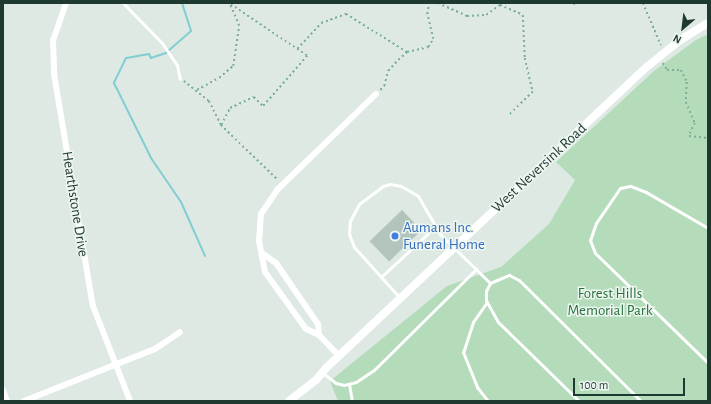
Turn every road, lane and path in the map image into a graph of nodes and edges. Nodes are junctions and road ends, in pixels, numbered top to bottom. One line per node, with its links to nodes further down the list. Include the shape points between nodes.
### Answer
1 (66, 3): 34 (street, Hearthstone Drive, via 53,40 54,74 93,306)
2 (123, 3): 15 (lane, via 162,42 177,65)
3 (229, 3): 9 (path)
4 (429, 3): 13 (path, via 427,14 433,39 428,47)
5 (438, 3): 8 (path, via 467,16 486,15)
6 (574, 3): 10 (path)
7 (643, 3): 14 (path)
8 (500, 4): 18 (path, via 523,15 525,58 533,92)
9 (231, 5): 12 (path); 16 (path, via 239,26 233,66 219,78)
10 (576, 6)
11 (708, 23): 14 (street, West Neversink Road)
12 (297, 50): 13 (path, via 321,23 346,14); 19 (path, via 307,56 263,106 254,97 230,108)
13 (407, 52): 17 (path, via 388,71 384,86)
14 (661, 55): 20 (path, via 667,70 682,70 687,82 686,102 695,123 689,136); 24 (street, West Neversink Road)
15 (180, 79): 16 (path)
16 (197, 90): 19 (path, via 209,100)
17 (376, 94): 25 (street, via 269,200 259,226)
18 (509, 115)
19 (221, 125): 21 (path)
20 (708, 138)
21 (282, 184)
22 (435, 227): 24 (lane); 27 (lane); 27 (lane, via 418,196 401,186 383,186 359,204 350,221 349,234 354,247)
23 (708, 228): 35 (lane, via 646,192 630,186 620,188 596,223 590,240 595,253)
24 (454, 248): 26 (lane); 29 (street, West Neversink Road)
25 (262, 253): 32 (street, via 276,263 318,324); 32 (street, via 265,272 306,329)
26 (476, 269): 28 (lane); 37 (lane, via 374,370)
27 (381, 277): 29 (lane)
28 (490, 283): 30 (lane, via 486,291); 46 (lane, via 509,275 519,280)
29 (400, 298): 33 (street, West Neversink Road)
30 (487, 302): 44 (lane, via 473,322 463,352 477,387); 45 (lane, via 498,322)
31 (180, 332): 34 (street, via 155,349)
32 (319, 335): 33 (street)
33 (339, 356): 36 (street, West Neversink Road)
34 (115, 364): 40 (street); 41 (street, Hearthstone Drive)
35 (708, 364)
36 (322, 372): 37 (lane, via 336,384); 42 (street, West Neversink Road, via 316,380)
37 (349, 384): 43 (lane)
38 (3, 390): 39 (street)
39 (7, 401)
40 (24, 401)
41 (130, 401)
42 (288, 401)
43 (352, 401)
44 (488, 401)
45 (578, 401)
46 (641, 401)

